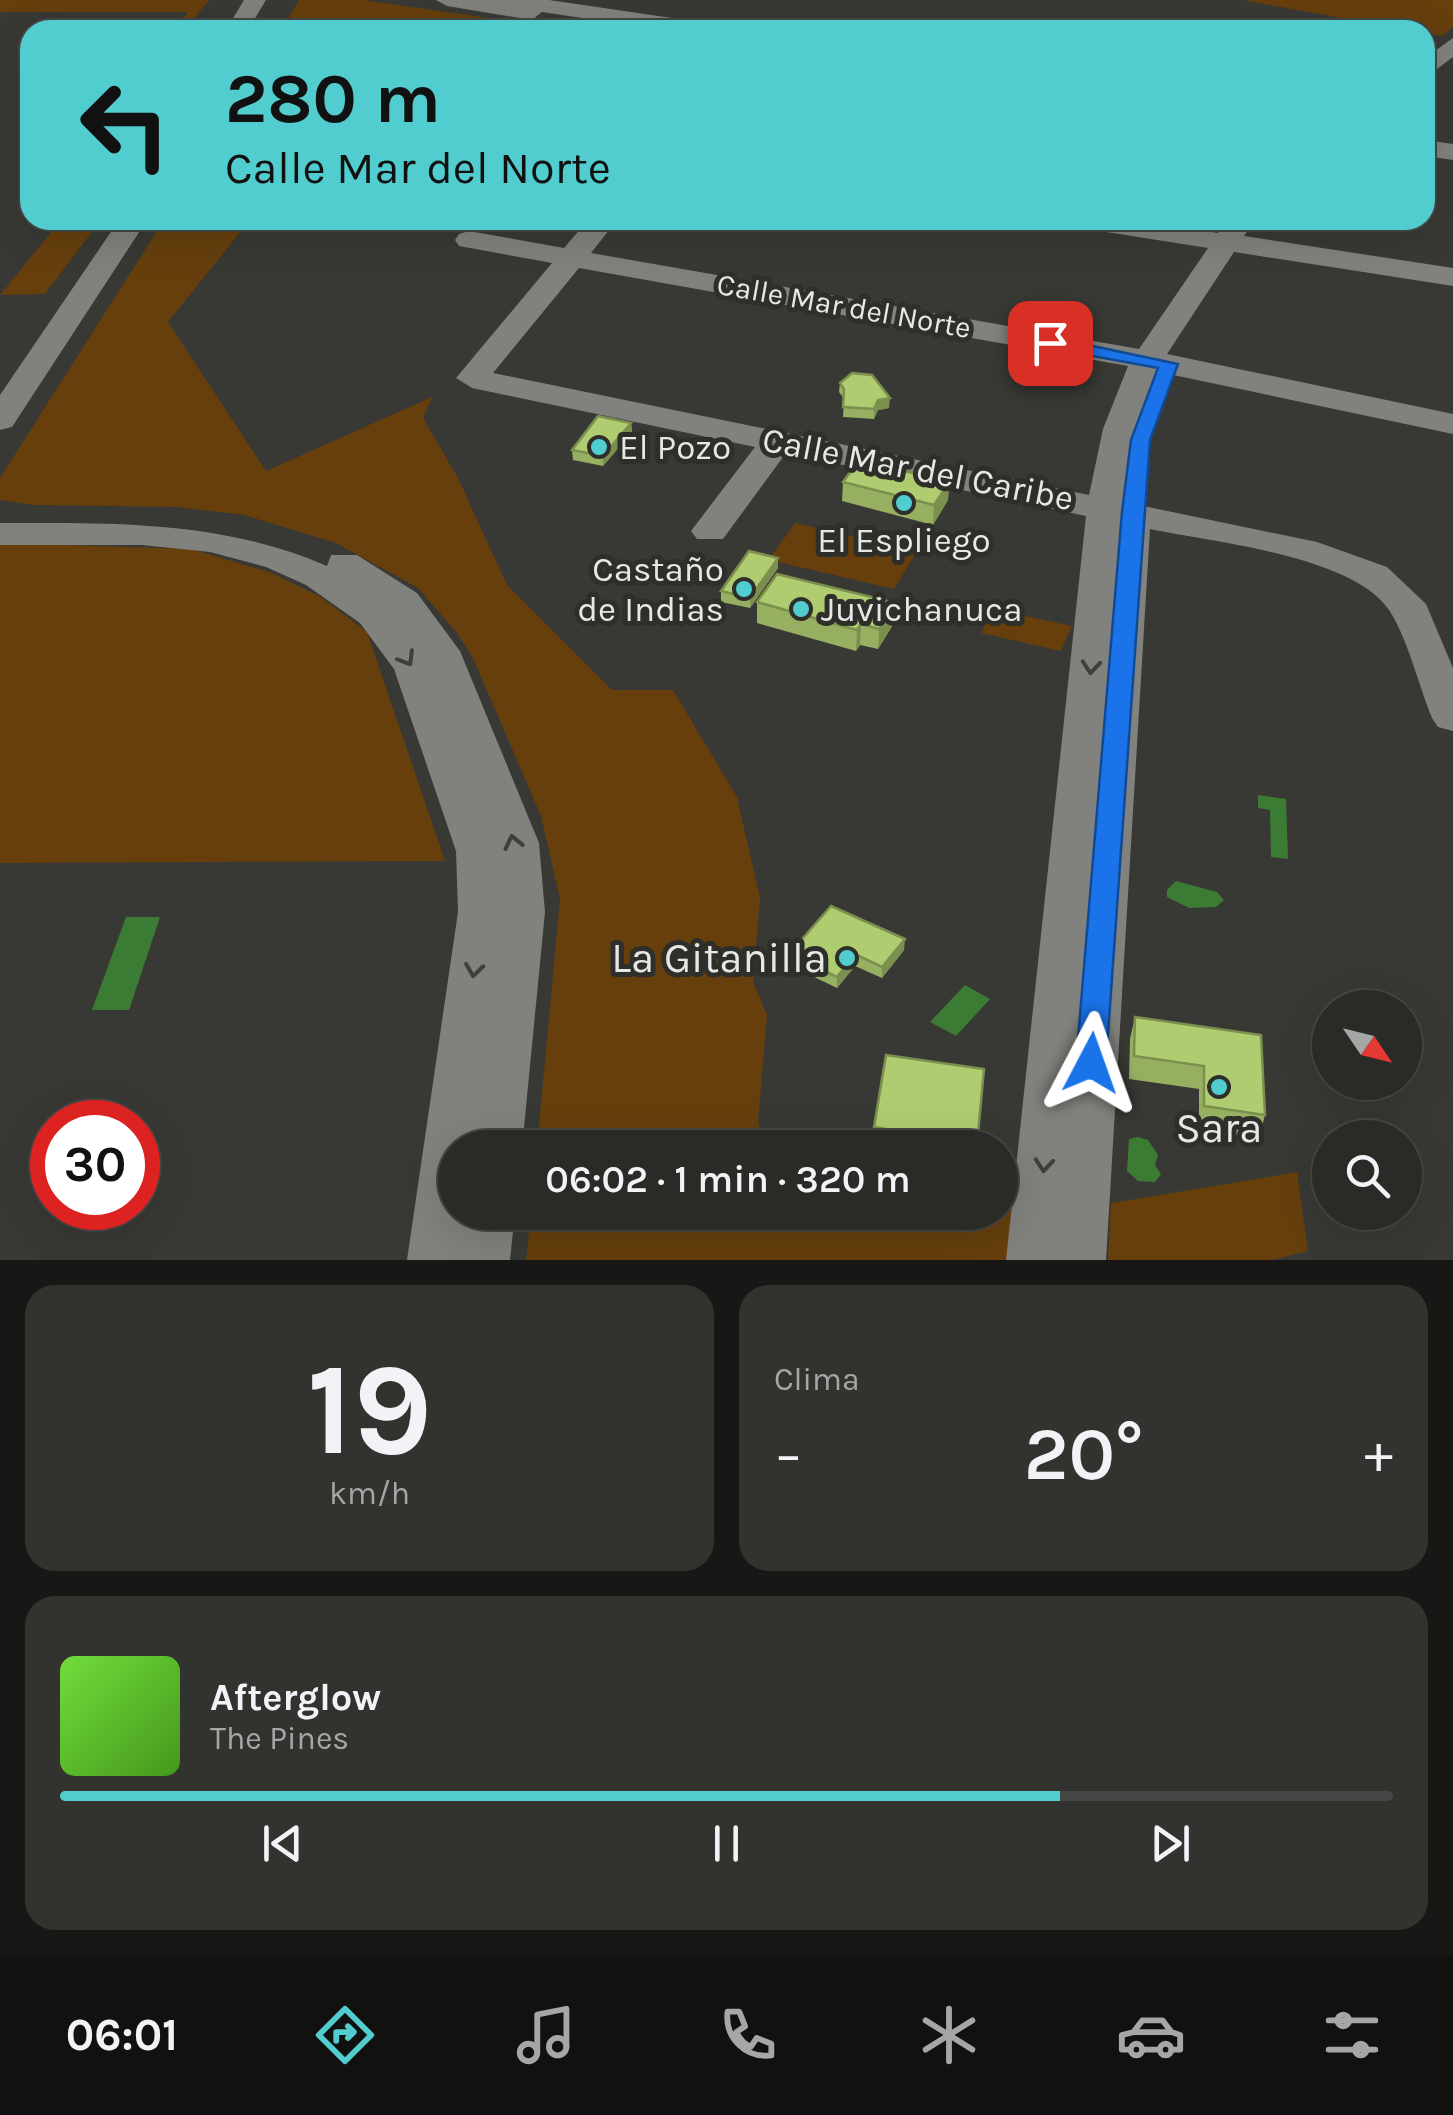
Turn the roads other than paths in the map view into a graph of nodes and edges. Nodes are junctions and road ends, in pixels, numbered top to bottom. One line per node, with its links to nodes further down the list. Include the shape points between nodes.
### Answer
1 (447, 0): 3 (street)
2 (506, 0): 4 (street)
3 (578, 20)
4 (639, 20)
5 (103, 230): 14 (street)
6 (126, 230): 15 (street)
7 (594, 230): 11 (street)
8 (1216, 230): 9 (street)
9 (1243, 232): 12 (street); 13 (street)
10 (469, 240): 11 (street, Calle Mar del Norte)
11 (572, 257): 13 (street, Calle Mar del Norte); 17 (street, Calle Mar del Caribe, via 472,378)
12 (1453, 277)
13 (1158, 362): 16 (street, Calle Mar del Norte); 18 (street, via 1120,429)
14 (0, 376)
15 (0, 420)
16 (1453, 424)
17 (777, 441): 18 (street, Calle Mar del Caribe); 20 (street)
18 (1119, 510): 22 (street, Calle Mar del Caribe, via 1317,553 1373,575 1406,604); 27 (street, one-way to 27); 28 (street)
19 (0, 516): 23 (street, one-way to 19, via 521,912 516,843 446,660 427,630 371,578 261,534 156,518)
20 (710, 531)
21 (0, 534): 25 (street, one-way to 25, via 142,534 212,541 280,559 374,614 414,668 478,851 482,912)
22 (1453, 718)
23 (496, 1130)
24 (484, 1230): 26 (street)
25 (436, 1260)
26 (480, 1260)
27 (1035, 1260)
28 (1077, 1260)

